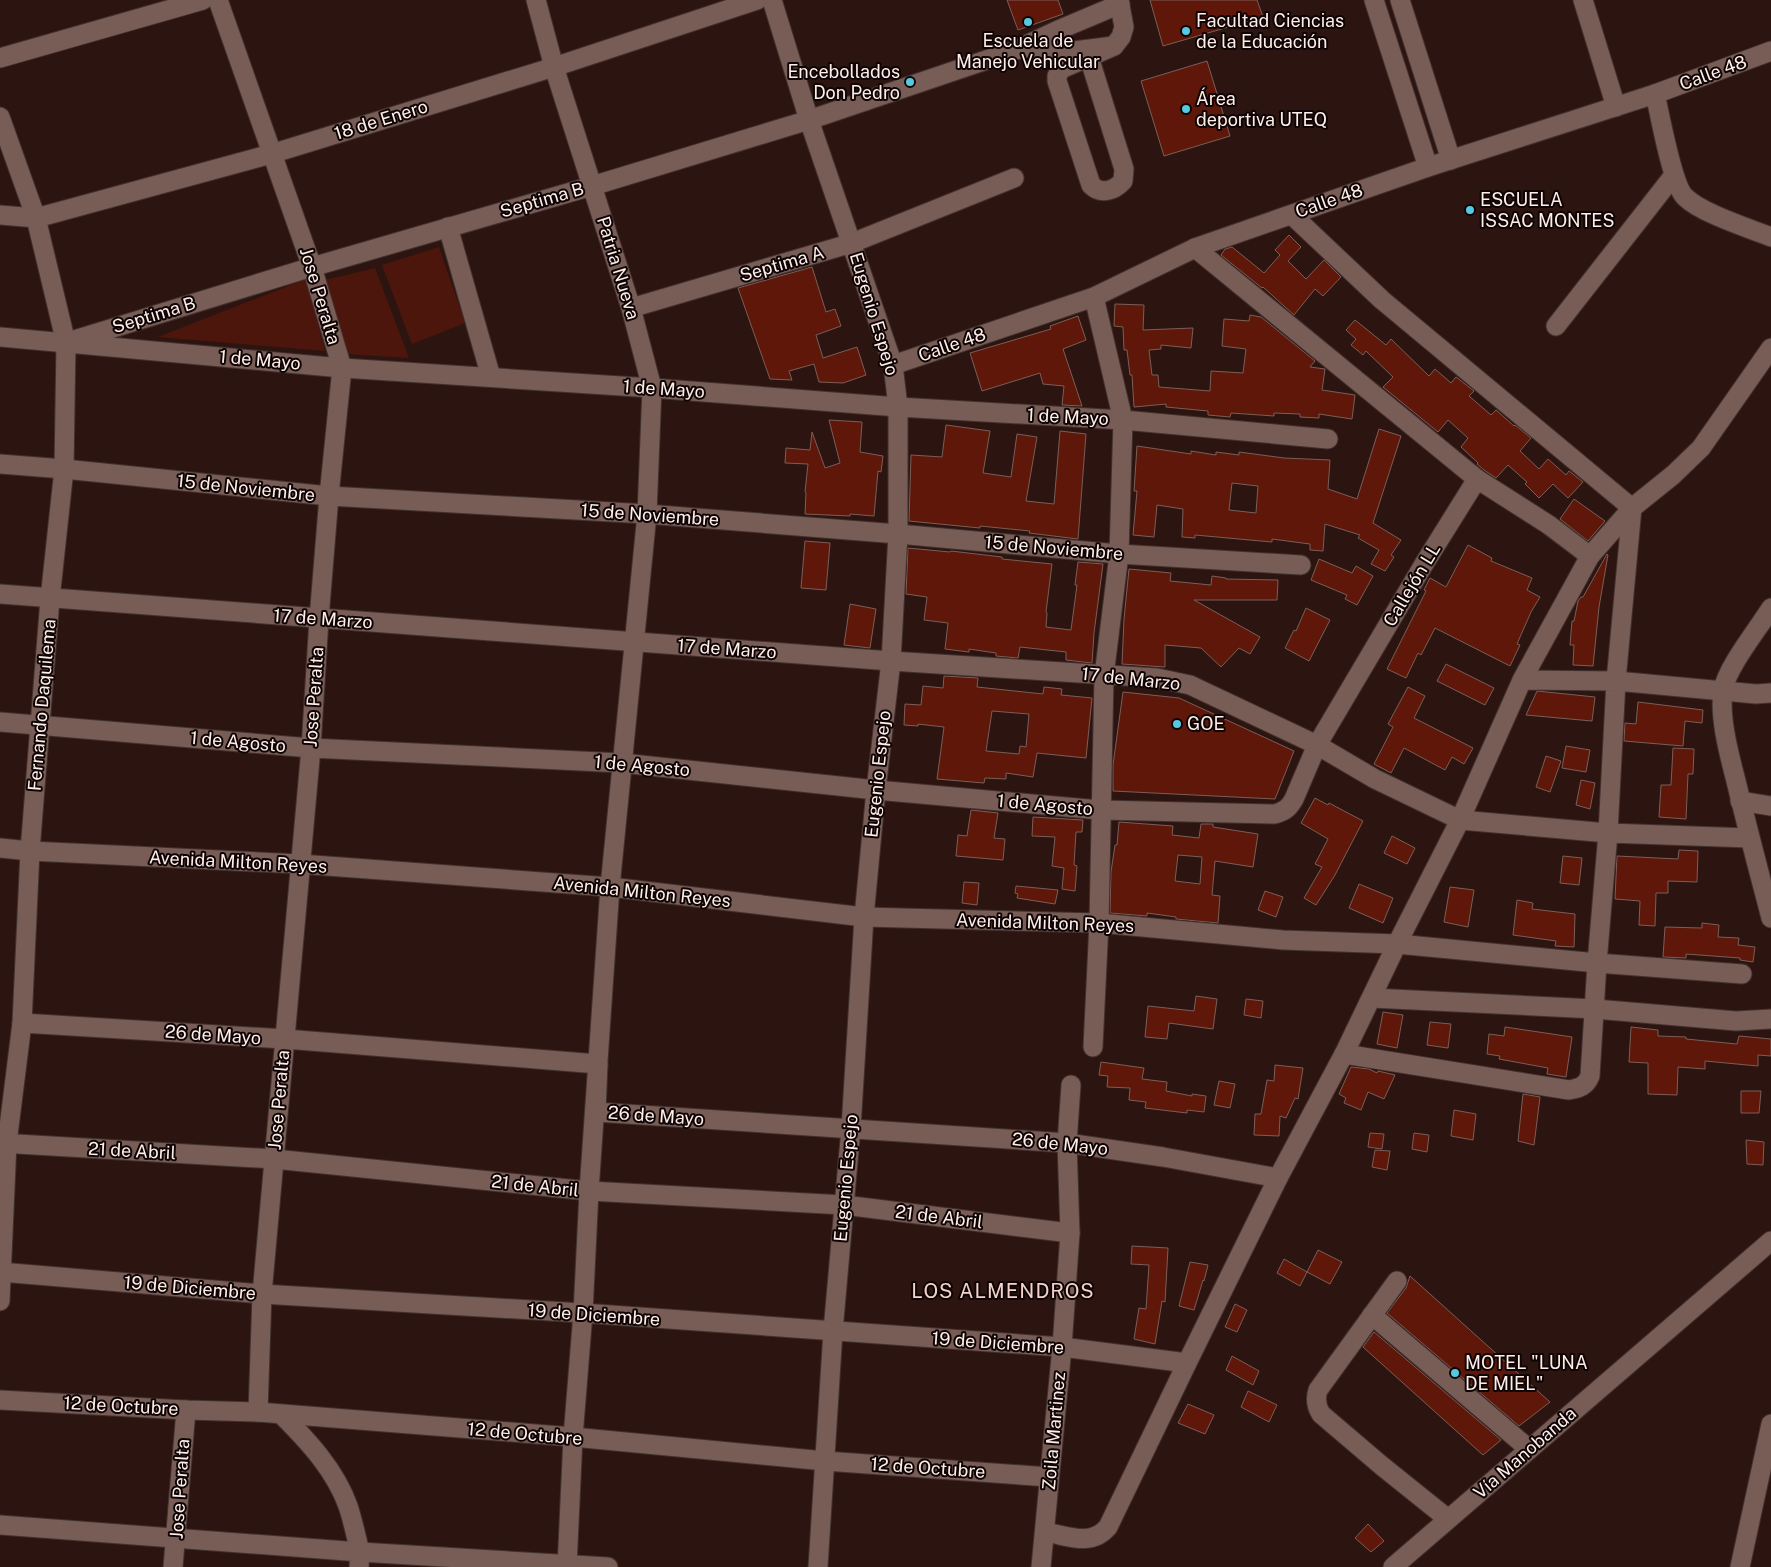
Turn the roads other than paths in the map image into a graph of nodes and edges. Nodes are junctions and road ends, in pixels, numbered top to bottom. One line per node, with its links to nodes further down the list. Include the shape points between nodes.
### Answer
1 (204, 0): 14 (street)
2 (218, 0): 20 (street, Jose Peralta)
3 (536, 0): 15 (street, Patria Nueva)
4 (756, 0): 15 (street, 18 de Enero)
5 (772, 0): 19 (street, Eugenio Espejo)
6 (1374, 0): 22 (street)
7 (1400, 0): 21 (street)
8 (1583, 0): 17 (street)
9 (1119, 2): 10 (street, via 1124,27); 11 (street)
10 (1114, 46): 11 (street, via 1066,52 1030,47); 13 (street)
11 (1016, 50): 19 (street, Septima B)
12 (1771, 51): 16 (street, Calle 48)
13 (1089, 56): 13 (street, via 1061,69 1057,81 1091,185 1099,191 1113,190 1123,181 1124,169)
14 (0, 58)
15 (554, 67): 20 (street, 18 de Enero); 25 (street, Patria Nueva)
16 (1655, 94): 17 (street, Calle 48); 23 (street)
17 (1616, 107): 21 (street, Calle 48)
18 (0, 118): 28 (street, Fernando Daquilema)
19 (809, 120): 25 (street, Septima B); 31 (street, Eugenio Espejo)
20 (271, 154): 28 (street, 18 de Enero); 33 (street, Jose Peralta)
21 (1452, 160): 22 (street, Calle 48)
22 (1428, 167): 26 (street, Calle 48)
23 (1674, 175): 30 (street, via 1684,196 1702,209); 36 (street)
24 (1014, 178): 31 (street, Septima A)
25 (592, 186): 29 (street, Septima B); 35 (street, Patria Nueva)
26 (1292, 214): 32 (street, Calle 48); 51 (street, via 1382,300)
27 (0, 215): 28 (street, 18 de Enero)
28 (36, 218): 38 (street, Fernando Daquilema)
29 (448, 227): 33 (street, Septima B); 42 (street)
30 (1771, 237)
31 (852, 243): 35 (street, Septima A); 40 (street, Eugenio Espejo)
32 (1195, 248): 34 (street, Calle 48); 49 (street)
33 (312, 267): 38 (street, Septima B); 41 (street, Jose Peralta)
34 (1094, 297): 40 (street, Calle 48); 45 (street)
35 (631, 308): 43 (street, Patria Nueva)
36 (1556, 326)
37 (0, 337): 38 (street, 1 de Mayo)
38 (66, 343): 41 (street, 1 de Mayo); 48 (street, Fernando Daquilema)
39 (1771, 348): 51 (street, via 1701,448)
40 (893, 365): 44 (street, Eugenio Espejo)
41 (342, 368): 42 (street, 1 de Mayo); 50 (street, Jose Peralta)
42 (491, 377): 43 (street, 1 de Mayo)
43 (652, 388): 44 (street, 1 de Mayo); 52 (street, Patria Nueva)
44 (898, 407): 45 (street, 1 de Mayo); 53 (street, Eugenio Espejo)
45 (1123, 420): 46 (street, 1 de Mayo); 54 (street)
46 (1328, 439)
47 (0, 464): 48 (street, 15 de Noviembre)
48 (64, 469): 50 (street, 15 de Noviembre); 58 (street, Fernando Daquilema)
49 (1477, 479): 55 (street, via 1549,525); 70 (street, Callejón LL)
50 (329, 496): 52 (street, 15 de Noviembre); 60 (street, Jose Peralta)
51 (1632, 508): 55 (street); 65 (street)
52 (647, 514): 53 (street, 15 de Noviembre); 61 (street, Patria Nueva)
53 (898, 534): 54 (street, 15 de Noviembre); 62 (street, Eugenio Espejo)
54 (1119, 554): 56 (street, 15 de Noviembre); 63 (street)
55 (1590, 556): 64 (street)
56 (1301, 565)
57 (0, 594): 58 (street, 17 de Marzo)
58 (50, 599): 60 (street, 17 de Marzo); 69 (street, Fernando Daquilema)
59 (1771, 608): 66 (street, via 1729,674)
60 (318, 619): 61 (street, 17 de Marzo); 71 (street, Jose Peralta)
61 (634, 641): 62 (street, 17 de Marzo); 72 (street, Patria Nueva)
62 (891, 662): 63 (street, 17 de Marzo); 73 (street, Eugenio Espejo)
63 (1104, 676): 70 (street, 17 de Marzo, via 1157,678 1190,685); 76 (street)
64 (1522, 680): 65 (street); 78 (street)
65 (1616, 681): 66 (street); 79 (street)
66 (1723, 690): 67 (street); 74 (street, via 1728,751)
67 (1771, 694)
68 (0, 722): 69 (street, 1 de Agosto)
69 (40, 725): 71 (street, 1 de Agosto); 82 (street, Fernando Daquilema)
70 (1317, 746): 77 (street, Callejón LL, via 1294,799); 78 (street, 17 de Marzo, via 1375,779)
71 (311, 748): 72 (street, 1 de Agosto); 83 (street, Jose Peralta)
72 (622, 763): 73 (street, 1 de Agosto); 84 (street, Patria Nueva)
73 (876, 790): 76 (street, 1 de Agosto); 85 (street, Eugenio Espejo)
74 (1740, 801): 75 (street); 80 (street)
75 (1771, 806)
76 (1100, 810): 77 (street, 1 de Agosto, via 1275,814); 87 (street)
77 (1284, 811)
78 (1460, 820): 79 (street); 88 (street)
79 (1608, 833): 80 (street); 89 (street)
80 (1749, 838): 86 (street)
81 (0, 848): 82 (street, Avenida Milton Reyes)
82 (30, 851): 83 (street, Avenida Milton Reyes); 94 (street, Fernando Daquilema)
83 (300, 864): 84 (street, Avenida Milton Reyes); 95 (street, Jose Peralta)
84 (610, 887): 85 (street, Avenida Milton Reyes); 98 (street, Patria Nueva)
85 (864, 917): 87 (street, Avenida Milton Reyes); 100 (street, Eugenio Espejo)
86 (1771, 918)
87 (1099, 923): 88 (street, Avenida Milton Reyes, via 1283,940); 96 (street)
88 (1397, 944): 89 (street, Avenida Milton Reyes); 91 (street)
89 (1597, 963): 90 (street, Avenida Milton Reyes); 92 (street)
90 (1742, 974)
91 (1372, 998): 92 (street); 97 (street)
92 (1595, 1009): 93 (street, via 1736,1021); 97 (street, via 1590,1076 1587,1083 1570,1090)
93 (1771, 1019)
94 (22, 1023): 95 (street, 26 de Mayo); 101 (street, Fernando Daquilema)
95 (284, 1039): 98 (street, 26 de Mayo); 103 (street, Jose Peralta)
96 (1092, 1047)
97 (1344, 1054): 104 (street)
98 (598, 1064): 100 (street, 26 de Mayo, via 596,1112); 105 (street)
99 (1071, 1085): 102 (street, Zoila Martinez)
100 (851, 1128): 102 (street, 26 de Mayo); 106 (street, Eugenio Espejo)
101 (4, 1143): 103 (street, 21 de Abril); 109 (street, Fernando Daquilema)
102 (1067, 1143): 104 (street, 26 de Mayo); 107 (street, Zoila Martinez)
103 (274, 1160): 105 (street, 21 de Abril); 111 (street, Jose Peralta)
104 (1278, 1178): 117 (street)
105 (589, 1191): 106 (street, 21 de Abril); 113 (street)
106 (844, 1205): 107 (street, 21 de Abril); 115 (street, Eugenio Espejo)
107 (1070, 1232): 116 (street, Zoila Martinez)
108 (1771, 1240): 124 (street, Vía Manobanda)
109 (1, 1272): 111 (street, 19 de Diciembre); 112 (street, Fernando Daquilema)
110 (1397, 1281): 114 (street)
111 (262, 1294): 113 (street, 19 de Diciembre); 120 (street, Jose Peralta)
112 (0, 1301)
113 (583, 1313): 115 (street, 19 de Diciembre); 123 (street)
114 (1372, 1315): 124 (street); 127 (street, via 1318,1390 1318,1409)
115 (833, 1331): 116 (street, 19 de Diciembre); 125 (street, Eugenio Espejo)
116 (1062, 1347): 117 (street, 19 de Diciembre); 126 (street, Zoila Martinez)
117 (1187, 1363): 129 (street, via 1108,1527 1102,1534 1088,1539)
118 (0, 1400): 119 (street, 12 de Octubre)
119 (186, 1410): 120 (street, 12 de Octubre); 130 (street, Jose Peralta)
120 (258, 1412): 121 (street, 12 de Octubre)
121 (282, 1415): 123 (street, 12 de Octubre); 131 (street, via 328,1466 339,1484 348,1505)
122 (1771, 1424): 138 (street)
123 (573, 1437): 125 (street, 12 de Octubre); 132 (street)
124 (1530, 1449): 127 (street, Vía Manobanda)
125 (825, 1461): 126 (street, 12 de Octubre); 135 (street, Eugenio Espejo)
126 (1049, 1477): 129 (street, Zoila Martinez)
127 (1448, 1519): 137 (street, Vía Manobanda)
128 (0, 1525): 130 (street)
129 (1045, 1532): 136 (street, Zoila Martinez)
130 (177, 1538): 131 (street); 133 (street, Jose Peralta)
131 (359, 1559): 132 (street)
132 (567, 1565): 134 (street)
133 (173, 1567)
134 (608, 1567)
135 (818, 1567)
136 (1041, 1567)
137 (1393, 1567)
138 (1740, 1567)

